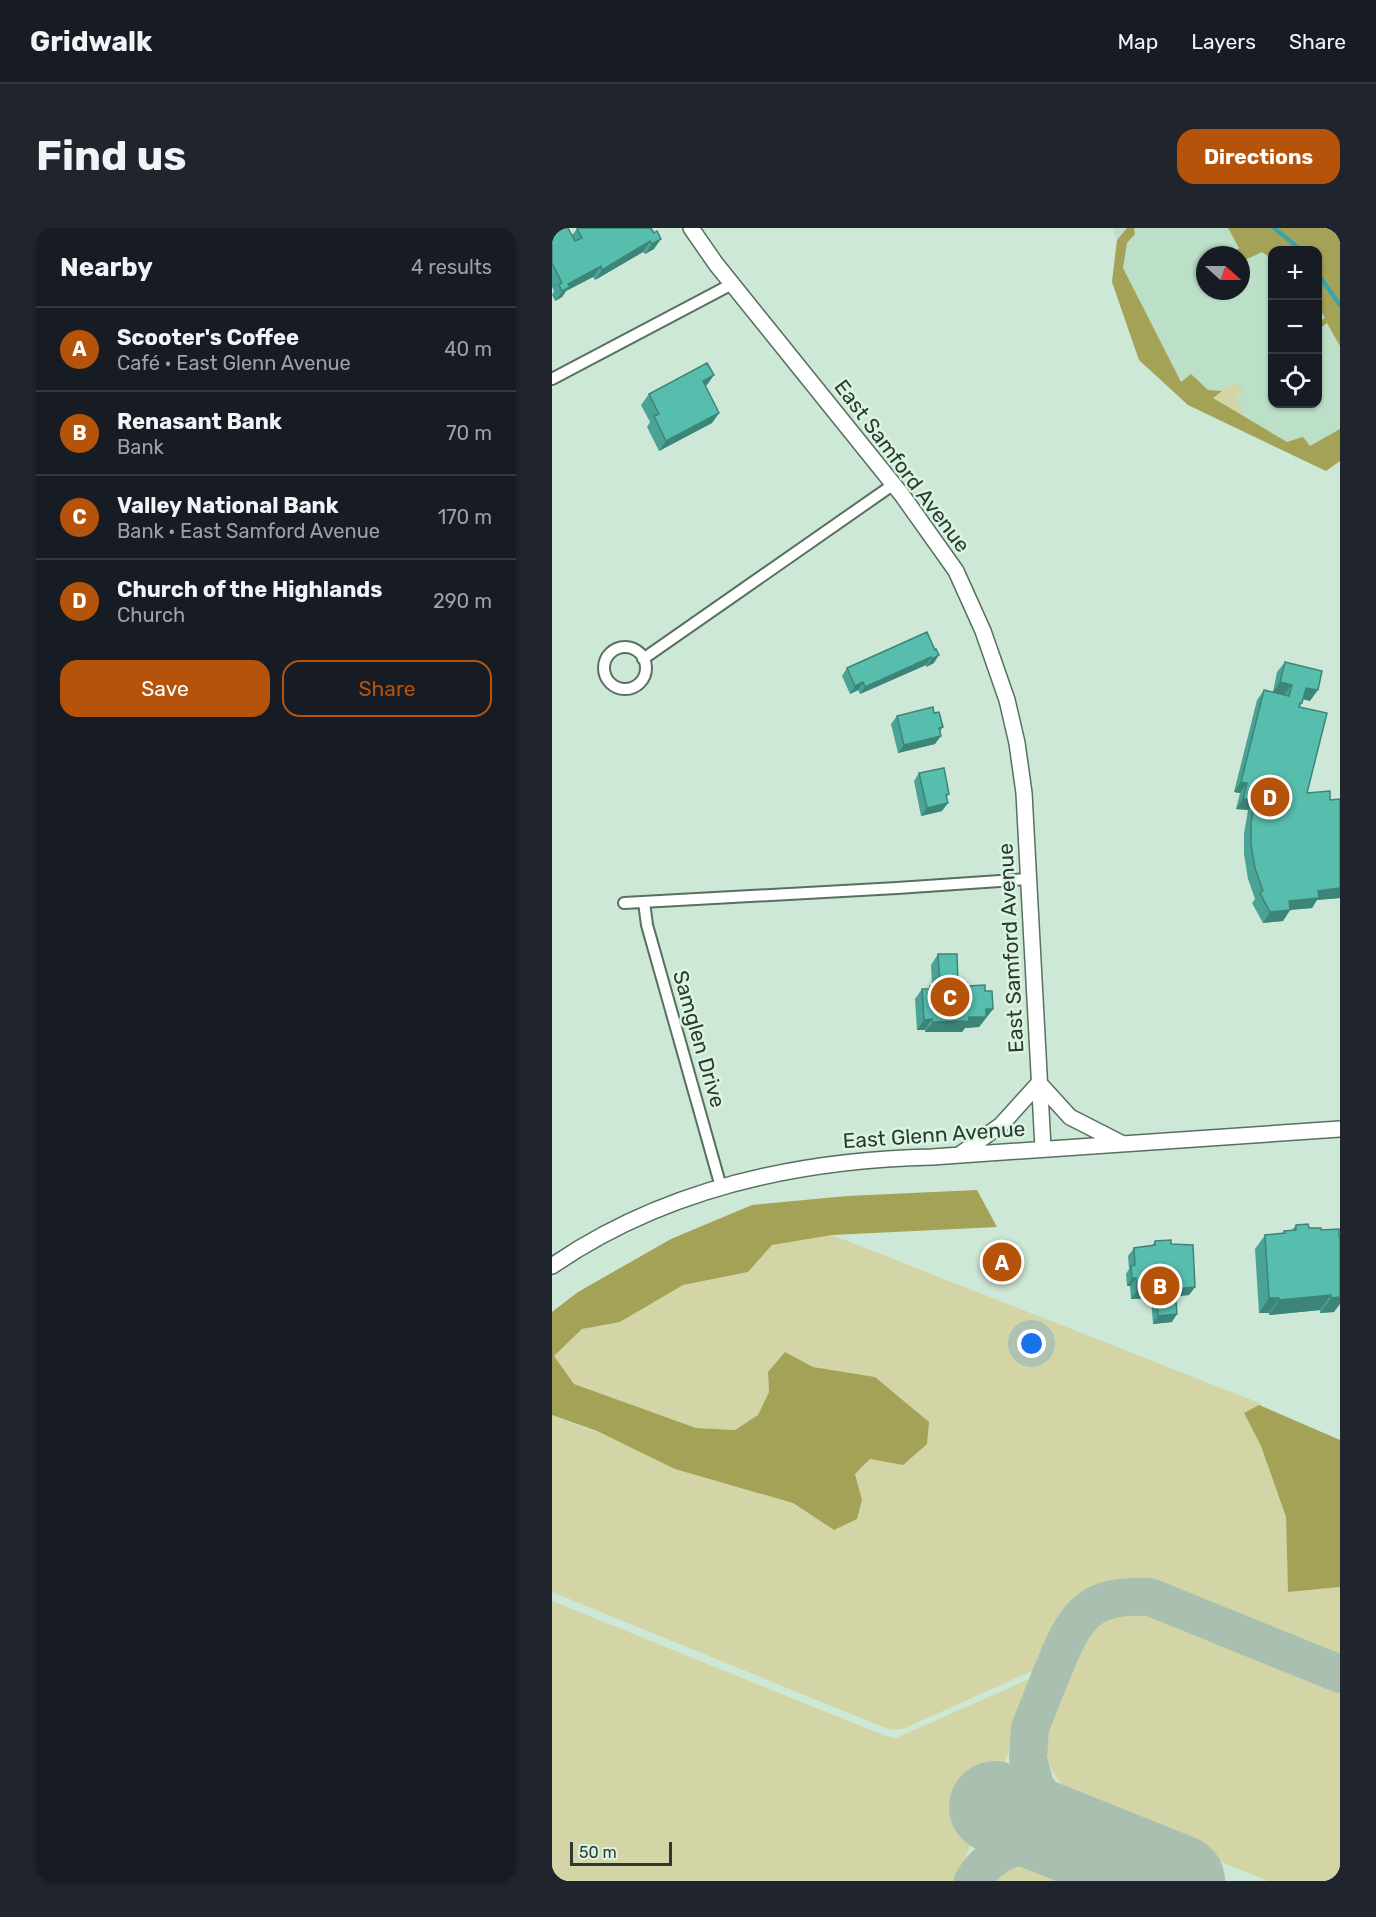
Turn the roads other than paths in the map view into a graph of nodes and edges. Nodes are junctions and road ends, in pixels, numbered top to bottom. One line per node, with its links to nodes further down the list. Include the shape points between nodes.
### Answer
1 (691, 228): 2 (street, East Samford Avenue)
2 (732, 284): 3 (street); 4 (street, East Samford Avenue)
3 (552, 379)
4 (894, 484): 5 (street); 6 (street, East Samford Avenue, via 956,571 1006,699 1017,743)
5 (643, 659)
6 (1028, 879): 7 (street); 9 (street, East Samford Avenue)
7 (644, 902): 8 (street); 14 (street, Samglen Drive, via 647,925)
8 (624, 903)
9 (1039, 1083): 11 (street, via 1070,1117); 12 (street, East Samford Avenue); 13 (street, via 1001,1125)
10 (1340, 1130): 11 (street, East Glenn Avenue)
11 (1124, 1144): 12 (street, East Glenn Avenue)
12 (1043, 1148): 13 (street, East Glenn Avenue)
13 (959, 1155): 14 (street, East Glenn Avenue, via 819,1165)
14 (721, 1187): 15 (street, East Glenn Avenue, via 651,1211 592,1240)
15 (552, 1266)

